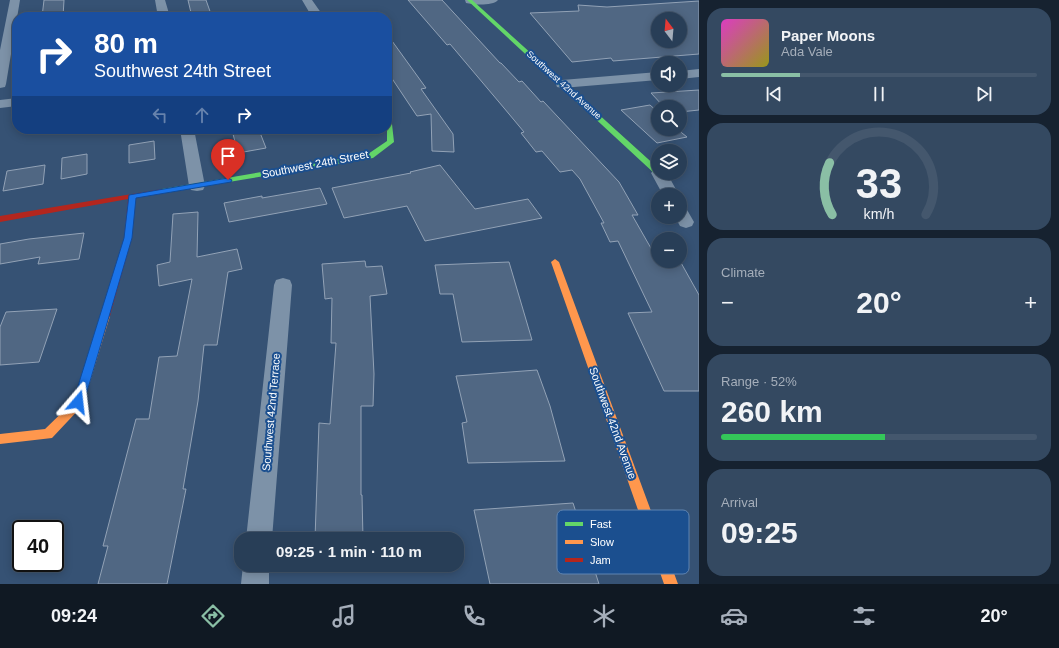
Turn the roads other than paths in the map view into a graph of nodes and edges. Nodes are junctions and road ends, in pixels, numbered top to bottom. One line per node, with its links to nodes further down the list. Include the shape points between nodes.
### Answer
1 (15, 0): 6 (street)
2 (160, 0): 7 (street)
3 (307, 0): 8 (street)
4 (492, 0): 5 (street)
5 (470, 1): 14 (street, Southwest 42nd Avenue)
6 (13, 12)
7 (163, 12)
8 (315, 12)
9 (12, 17): 13 (street)
10 (699, 73): 11 (street)
11 (687, 74)
12 (651, 77): 14 (street)
13 (0, 84)
14 (562, 84): 19 (street, Southwest 42nd Avenue)
15 (12, 103): 16 (street)
16 (0, 104)
17 (188, 134): 20 (street)
18 (391, 134): 20 (street, Southwest 24th Street, via 391,142 370,156)
19 (651, 166)
20 (197, 186): 21 (street, Southwest 24th Street)
21 (132, 197): 22 (street, Southwest 24th Street); 25 (street, via 128,238 78,402 48,434)
22 (0, 219)
23 (555, 262): 26 (street, Southwest 42nd Avenue)
24 (282, 285): 27 (street, Southwest 42nd Terrace)
25 (0, 439)
26 (644, 510)
27 (260, 532)
28 (256, 572): 30 (street)
29 (667, 574): 31 (street, Southwest 42nd Avenue)
30 (255, 584)
31 (671, 584)

